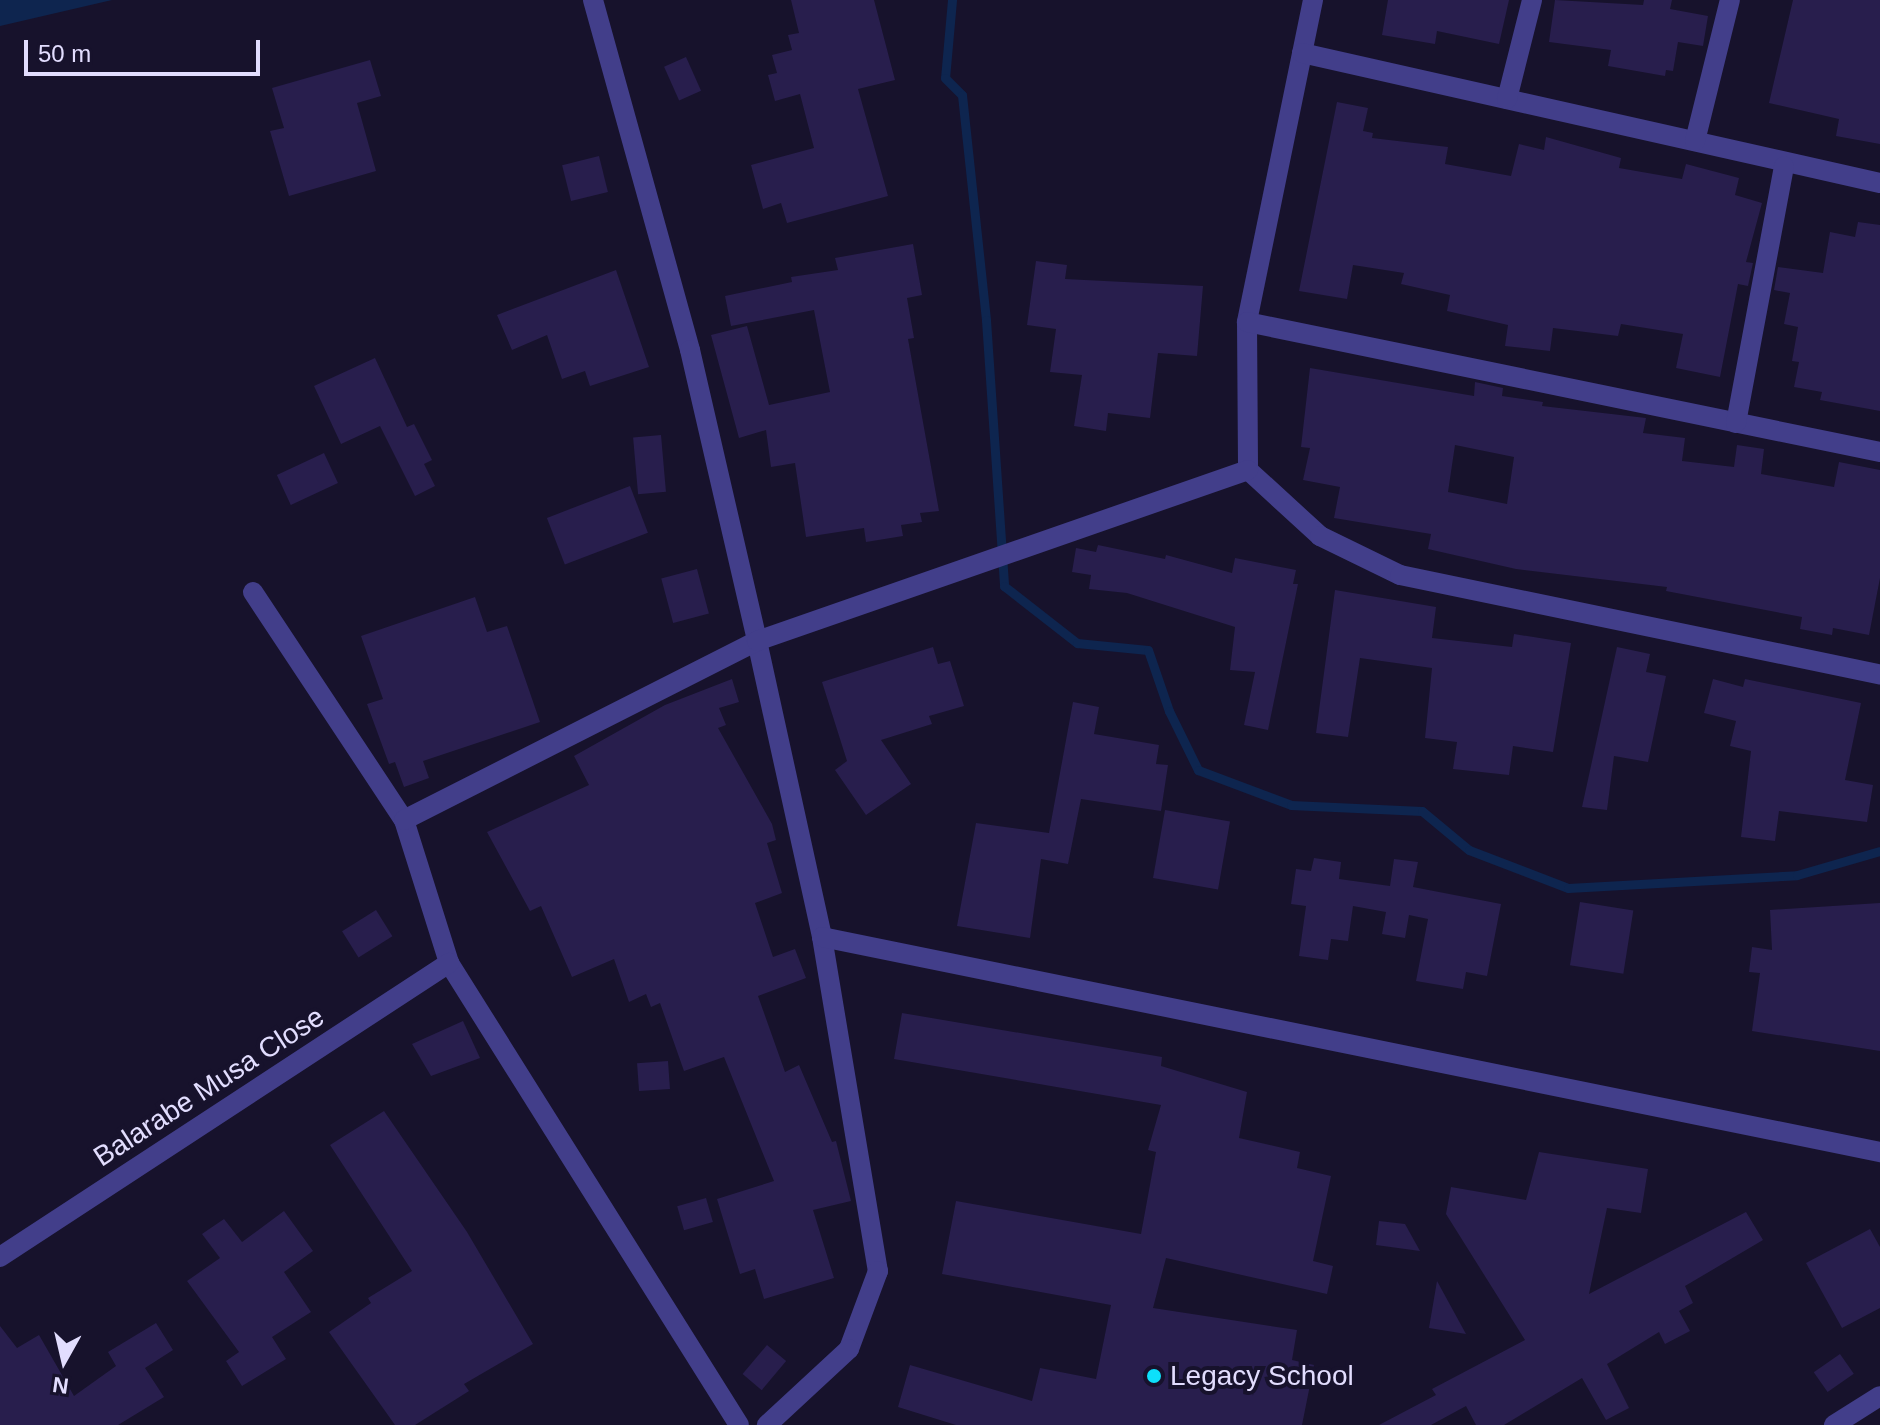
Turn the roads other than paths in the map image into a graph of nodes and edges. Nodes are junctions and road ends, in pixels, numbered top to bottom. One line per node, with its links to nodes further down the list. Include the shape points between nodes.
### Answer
1 (593, 0): 15 (street, via 690,350)
2 (1313, 0): 5 (street)
3 (1532, 0): 6 (street)
4 (1730, 0): 7 (street)
5 (1302, 53): 6 (street); 10 (street)
6 (1507, 99): 7 (street)
7 (1695, 141): 8 (street)
8 (1784, 166): 9 (street); 11 (street)
9 (1880, 183)
10 (1247, 322): 11 (street); 13 (street)
11 (1736, 423): 12 (street)
12 (1880, 452)
13 (1248, 470): 15 (street); 16 (street, via 1320,536 1400,575)
14 (253, 592): 17 (street)
15 (757, 641): 17 (street); 18 (street)
16 (1880, 674)
17 (404, 820): 19 (street)
18 (822, 937): 20 (street); 24 (street, via 878,1271 849,1349)
19 (449, 963): 21 (street, Balarabe Musa Close); 23 (street)
20 (1880, 1152)
21 (0, 1257)
22 (1880, 1396): 25 (street)
23 (739, 1425)
24 (767, 1425)
25 (1834, 1425)

